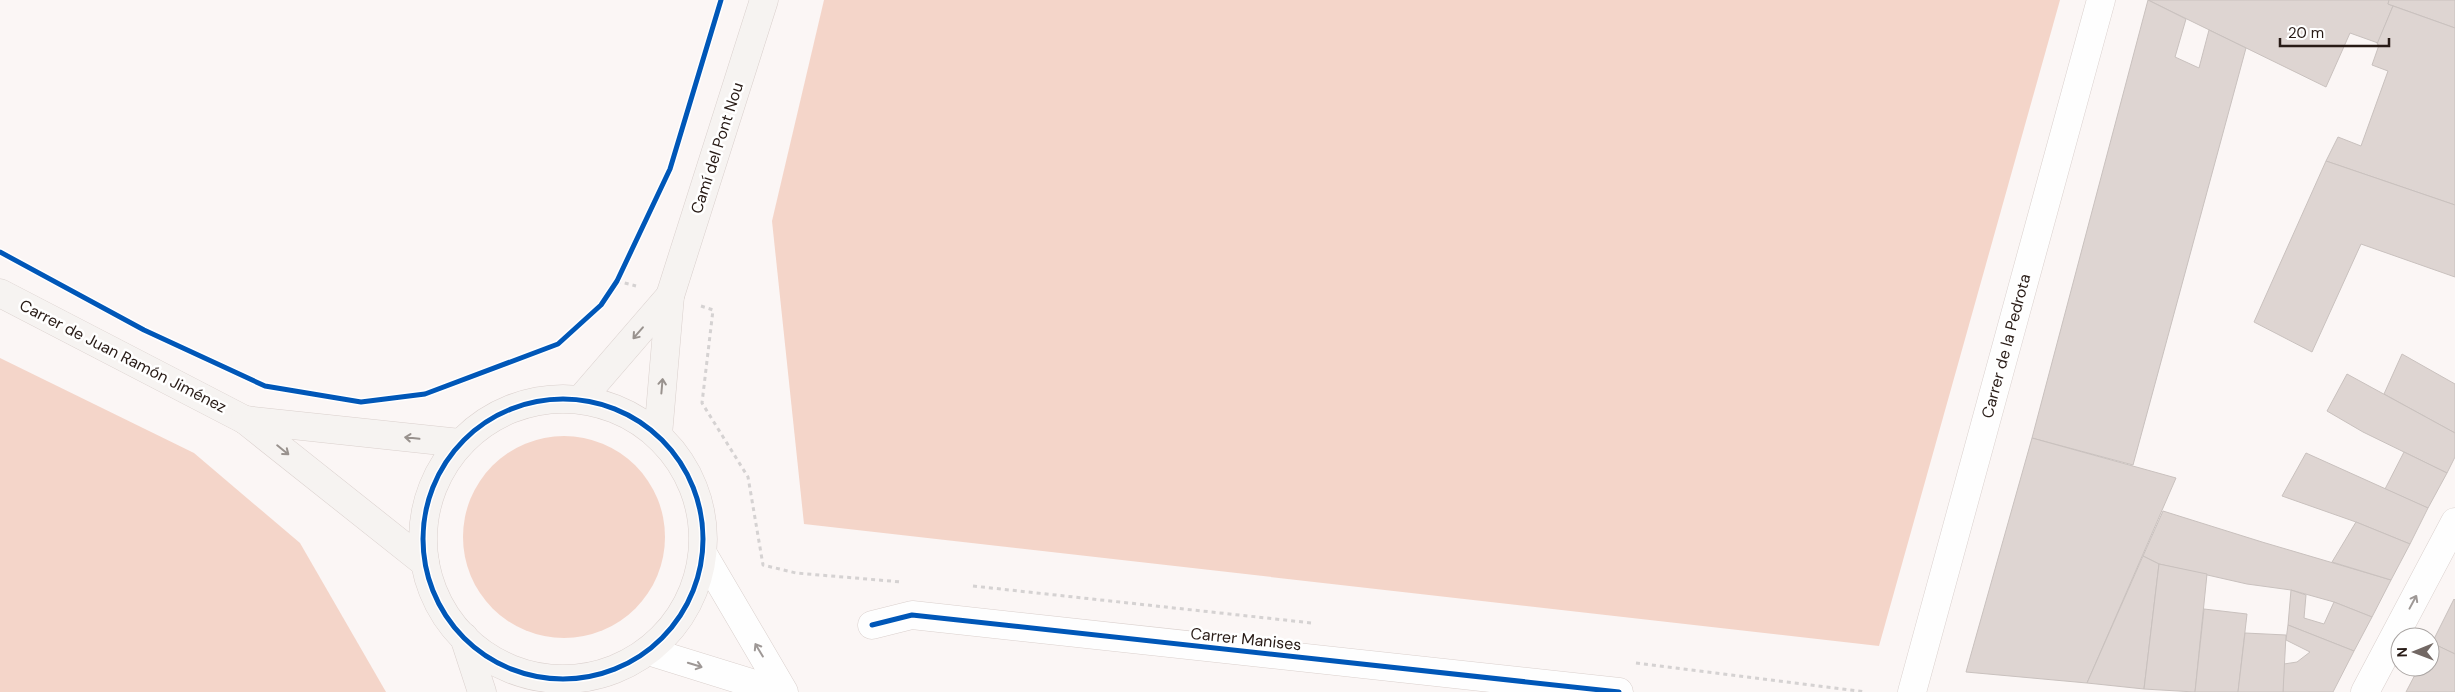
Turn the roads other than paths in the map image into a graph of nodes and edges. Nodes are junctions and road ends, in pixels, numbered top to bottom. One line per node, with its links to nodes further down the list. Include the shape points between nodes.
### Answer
1 (764, 0): 4 (street, Camí del Pont Nou)
2 (2101, 0): 20 (street, Carrer de la Pedrota)
3 (0, 293): 6 (street, Carrer de Juan Ramón Jiménez)
4 (670, 296): 5 (street, Camí del Pont Nou, one-way to 5); 7 (street, Camí del Pont Nou, one-way to 4)
5 (581, 399): 7 (street, via 622,411); 8 (street, via 548,399 515,406 486,422)
6 (245, 420): 8 (street, Carrer de Juan Ramón Jiménez, one-way to 6); 11 (street, Carrer de Juan Ramón Jiménez, one-way to 11)
7 (658, 435): 10 (street, via 680,460 694,489 702,521)
8 (460, 443): 11 (street, via 442,469 429,499 423,530)
9 (2455, 522): 21 (street, one-way to 9)
10 (703, 554): 14 (street, via 685,608); 18 (street, one-way to 10)
11 (425, 563): 13 (street, via 439,603)
12 (872, 625): 19 (street, Carrer Manises, via 912,615)
13 (464, 637): 15 (street, via 489,658 519,672); 16 (street)
14 (648, 651): 15 (street); 17 (street, one-way to 17)
15 (582, 685)
16 (482, 692)
17 (780, 692)
18 (784, 692)
19 (1619, 692)
20 (1912, 692)
21 (2365, 692)

